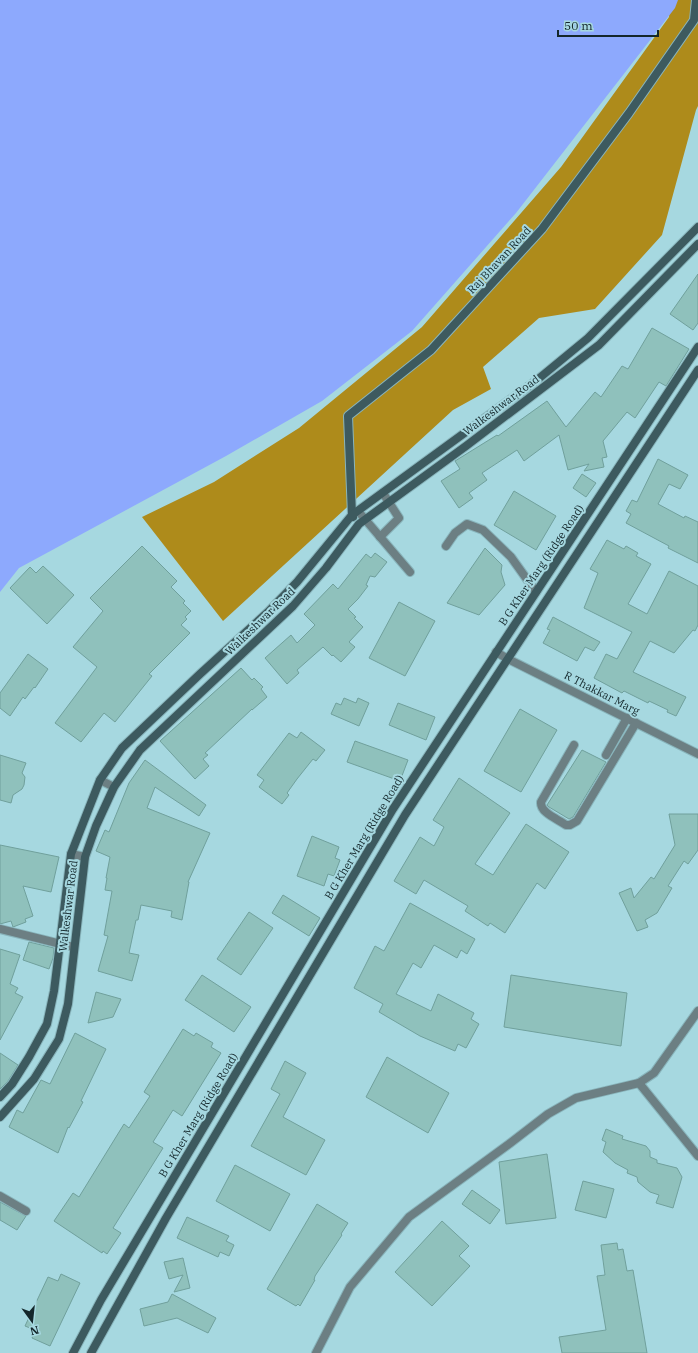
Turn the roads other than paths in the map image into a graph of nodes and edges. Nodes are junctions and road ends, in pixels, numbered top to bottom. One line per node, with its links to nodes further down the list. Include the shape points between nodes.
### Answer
1 (696, 0): 10 (street, Raj Bhavan Road, via 694,20 629,113 542,228 431,350 348,416)
2 (698, 227): 8 (street, Walkeshwar Road, via 588,338 537,380)
3 (698, 244): 9 (street, Walkeshwar Road, via 598,345)
4 (698, 347): 6 (street, B G Kher Marg (Ridge Road))
5 (698, 370): 7 (street, B G Kher Marg (Ridge Road))
6 (681, 373): 7 (street); 15 (street, B G Kher Marg (Ridge Road))
7 (694, 383): 17 (street, B G Kher Marg (Ridge Road))
8 (383, 493): 9 (street); 10 (street, Walkeshwar Road)
9 (389, 503): 11 (street, Walkeshwar Road); 12 (street, via 399,518)
10 (355, 513): 11 (street); 23 (street, Walkeshwar Road, via 298,582 122,748)
11 (362, 522): 12 (street); 24 (street, Walkeshwar Road, via 293,606 140,750)
12 (380, 537): 14 (street)
13 (446, 546): 15 (street, via 455,533 467,524 483,530 512,557)
14 (410, 572)
15 (536, 592): 16 (street, B G Kher Marg (Ridge Road))
16 (496, 652): 17 (street, R Thakkar Marg); 37 (street, B G Kher Marg (Ridge Road), via 393,809)
17 (508, 659): 18 (street, R Thakkar Marg); 38 (street, B G Kher Marg (Ridge Road), via 401,822 166,1218)
18 (627, 718): 19 (street, R Thakkar Marg); 22 (street)
19 (636, 723): 20 (street, via 577,821 566,825 542,810 540,806); 21 (street, R Thakkar Marg)
20 (574, 745)
21 (698, 754)
22 (606, 755)
23 (100, 780): 24 (street); 25 (street, Walkeshwar Road)
24 (114, 787): 26 (street, Walkeshwar Road)
25 (71, 854): 26 (street); 28 (street, Walkeshwar Road)
26 (85, 857): 29 (street, Walkeshwar Road)
27 (0, 929): 28 (street)
28 (60, 944): 29 (street); 32 (street, Walkeshwar Road, via 47,1024 12,1084)
29 (74, 947): 33 (street, Walkeshwar Road, via 68,1004 59,1038 34,1079)
30 (698, 1011): 31 (street, via 654,1073)
31 (639, 1083): 34 (street); 39 (street, via 576,1098 548,1114 409,1218 350,1287)
32 (0, 1096)
33 (0, 1117)
34 (698, 1156)
35 (0, 1196): 36 (street)
36 (26, 1211)
37 (72, 1353)
38 (91, 1353)
39 (316, 1353)

